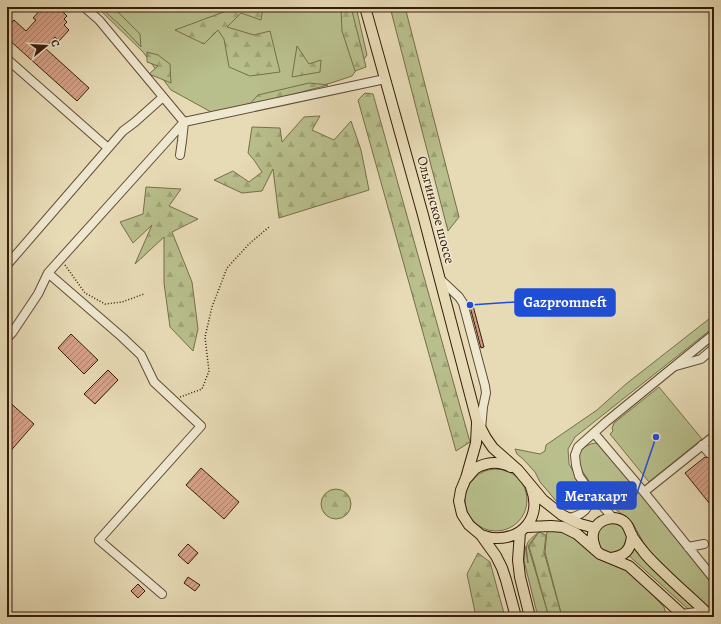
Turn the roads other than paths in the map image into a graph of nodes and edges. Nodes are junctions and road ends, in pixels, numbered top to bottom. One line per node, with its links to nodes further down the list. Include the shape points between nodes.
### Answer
1 (84, 7): 5 (lane, via 99,20)
2 (365, 7): 4 (main road, Ольгинское шоссе)
3 (7, 59): 7 (lane)
4 (385, 79): 6 (lane); 11 (main road, Ольгинское шоссе)
5 (163, 97): 6 (lane); 7 (lane)
6 (184, 122): 8 (lane); 10 (lane)
7 (108, 148): 9 (lane)
8 (180, 155)
9 (7, 265)
10 (48, 274): 13 (lane, via 38,294); 37 (lane, via 122,337 141,356 154,382 201,426 100,540)
11 (441, 280): 16 (main road, Ольгинское шоссе); 16 (lane, via 463,303 485,386 486,393)
12 (714, 334): 15 (lane)
13 (7, 338)
14 (714, 348): 15 (lane, via 701,359)
15 (674, 366): 17 (lane)
16 (479, 425): 21 (main road, via 493,448); 22 (main road)
17 (594, 433): 24 (lane); 25 (lane, via 578,447 575,455 579,476)
18 (714, 436): 19 (lane)
19 (702, 445): 20 (lane); 24 (lane)
20 (709, 453)
21 (518, 470): 22 (main road, via 496,462 476,468); 23 (main road)
22 (466, 478): 30 (main road, via 459,501 462,514 469,525)
23 (527, 480): 26 (main road, via 544,500); 29 (main road, via 534,497 534,513)
24 (644, 492): 33 (lane)
25 (592, 494): 26 (lane, via 591,503 585,511 576,517); 27 (lane)
26 (568, 518): 28 (main road)
27 (613, 518): 28 (main road, via 603,520); 31 (main road, via 627,524)
28 (595, 528): 34 (main road, via 593,543)
29 (523, 530): 30 (main road, via 505,538); 34 (main road, via 563,527 577,534); 41 (main road, via 518,560)
30 (481, 535): 40 (main road, via 502,568)
31 (632, 535): 35 (main road, via 629,549 618,557); 38 (main road, via 646,556)
32 (704, 544): 33 (lane)
33 (688, 546): 36 (lane)
34 (596, 550): 35 (main road)
35 (611, 558): 39 (main road, via 629,566)
36 (714, 579)
37 (162, 594)
38 (708, 614): 39 (lane)
39 (682, 616)
40 (516, 617)
41 (530, 617)

